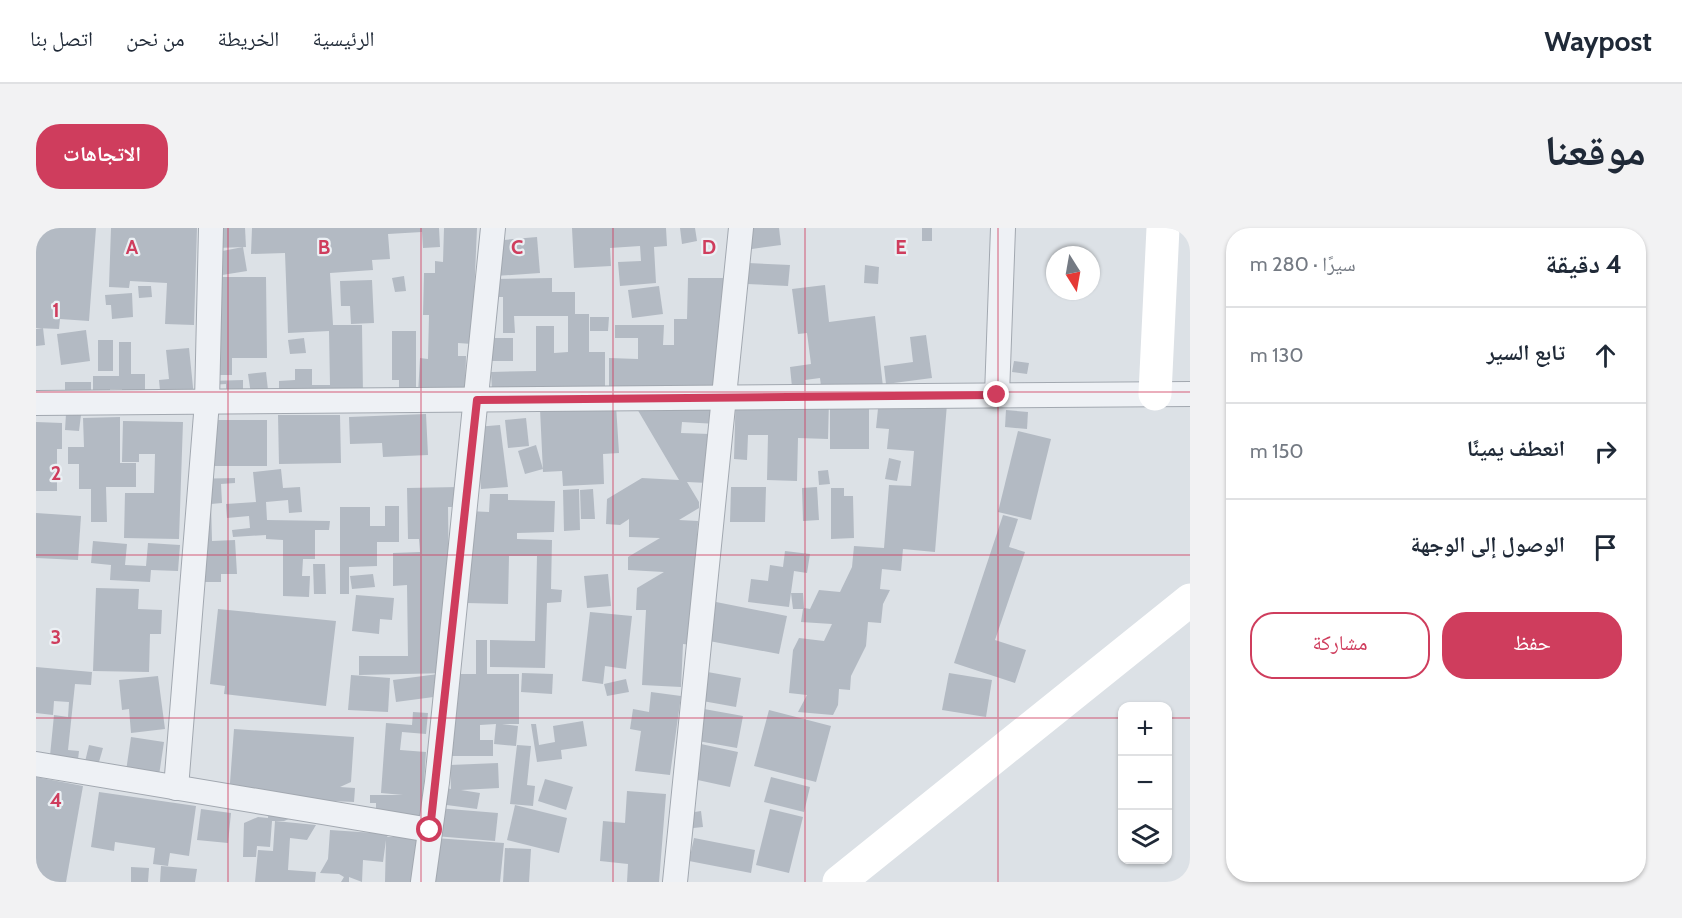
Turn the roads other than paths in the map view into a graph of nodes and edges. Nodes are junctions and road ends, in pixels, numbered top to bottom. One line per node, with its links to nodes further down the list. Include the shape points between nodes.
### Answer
1 (211, 228): 11 (street)
2 (493, 228): 10 (street)
3 (741, 228): 9 (street)
4 (1003, 228): 8 (street)
5 (1163, 228): 6 (main road)
6 (1155, 394): 7 (street); 8 (street)
7 (1190, 394)
8 (997, 395): 9 (street)
9 (725, 396): 10 (street); 18 (street)
10 (477, 400): 11 (street); 16 (street)
11 (207, 402): 12 (street); 15 (street)
12 (36, 403)
13 (1190, 600): 19 (main road)
14 (36, 764): 15 (street)
15 (176, 788): 16 (street)
16 (430, 830): 17 (street)
17 (423, 882)
18 (675, 882)
19 (839, 882)

